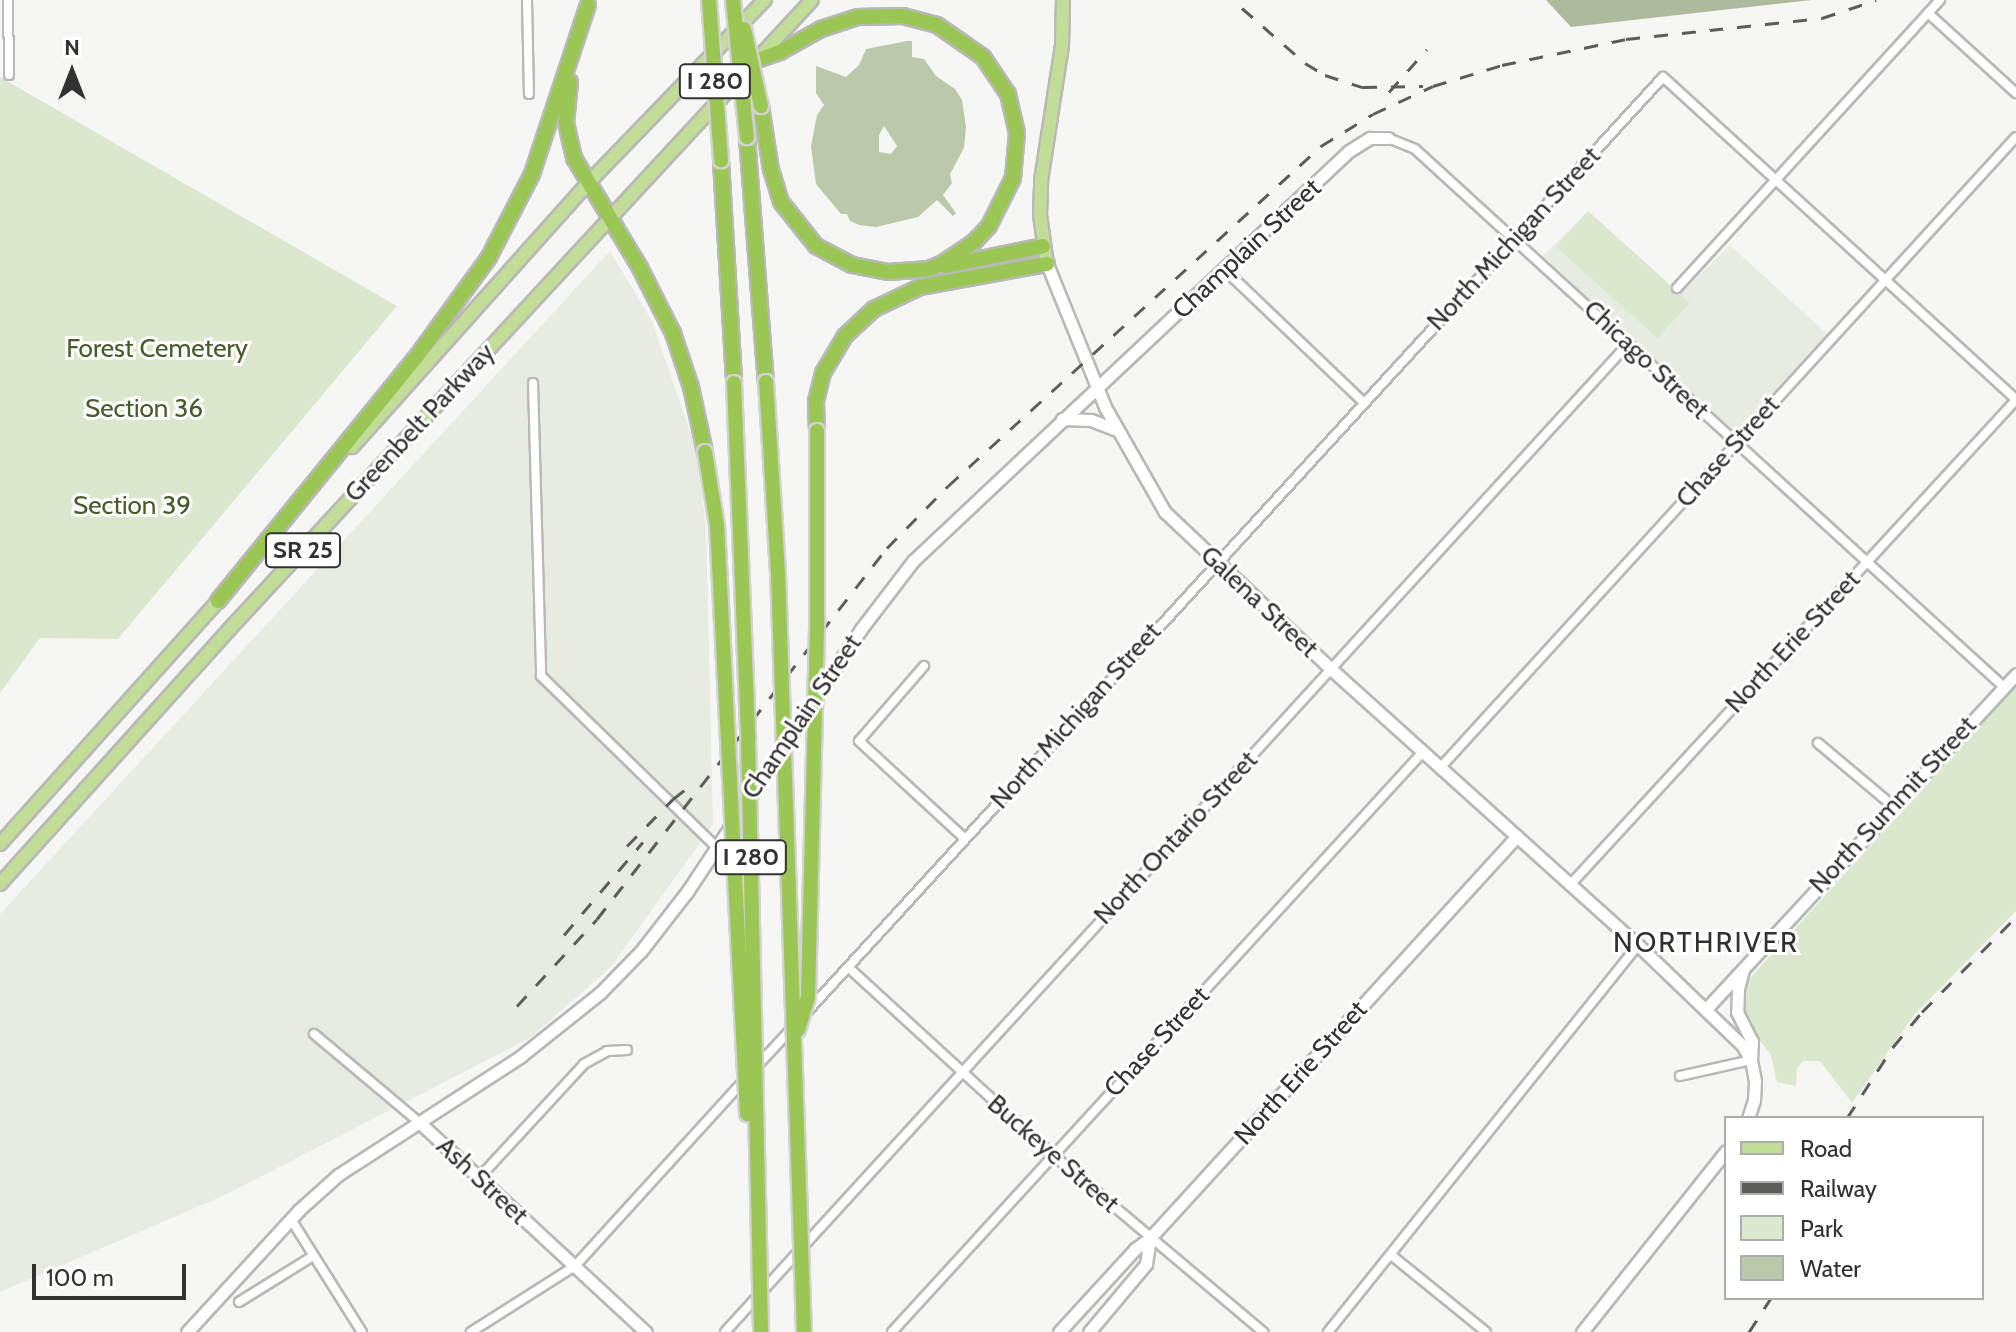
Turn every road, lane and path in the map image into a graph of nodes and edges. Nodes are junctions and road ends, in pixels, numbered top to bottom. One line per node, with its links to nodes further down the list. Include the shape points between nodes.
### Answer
1 (8, 0): 12 (street)
2 (527, 0): 14 (street)
3 (709, 0): 78 (highway, I 280, bridge, via 734,383 748,739)
4 (735, 0): 23 (highway, bridge, via 776,187 803,233 852,265 888,272); 57 (highway, I 280, bridge, via 778,573)
5 (765, 0): 18 (main road, Greenbelt Parkway / SR 25)
6 (813, 0): 11 (main road, Greenbelt Parkway / SR 25)
7 (1063, 0): 21 (main road, Galena Street, via 1062,46 1041,181)
8 (1940, 0): 10 (street)
9 (589, 3): 18 (highway, via 566,123 574,158); 37 (highway, via 532,174 489,257 415,359)
10 (1928, 13): 13 (street); 17 (street)
11 (754, 61): 19 (main road, Greenbelt Parkway / SR 25); 23 (highway, via 839,22 892,15 953,33 988,63 1014,114 1018,155 1013,178 989,226 957,255)
12 (9, 75)
13 (2016, 93)
14 (529, 94)
15 (2016, 137): 25 (street, Chase Street)
16 (1388, 138): 20 (street, Chicago Street, via 1415,149); 24 (main road, Champlain Street, via 1370,138 1349,151)
17 (1776, 180): 20 (street, North Michigan Street, via 1663,77); 25 (street); 26 (street)
18 (589, 182): 19 (highway); 37 (main road, Greenbelt Parkway / SR 25)
19 (609, 220): 50 (main road, Greenbelt Parkway / SR 25); 78 (highway, bridge, via 673,333 691,387 717,525)
20 (1514, 238): 27 (street, Chicago Street); 31 (street, North Michigan Street)
21 (1043, 246): 22 (main road, Galena Street); 23 (highway)
22 (1047, 264): 29 (main road, Galena Street); 57 (highway, bridge, via 920,287 874,309 845,336 823,373 816,401 808,997)
23 (929, 269)
24 (1225, 270): 29 (main road, Champlain Street); 31 (street)
25 (1885, 280): 30 (street); 34 (street, Chase Street)
26 (1677, 288)
27 (1628, 344): 34 (street, Chicago Street); 39 (street, North Ontario Street)
28 (533, 383): 49 (street, via 541,676)
29 (1097, 388): 32 (main road, Champlain Street); 33 (main road, Galena Street)
30 (2016, 400): 36 (street, North Erie Street)
31 (1364, 403): 35 (street, North Michigan Street)
32 (1062, 420): 33 (main road, via 1091,420); 49 (main road, Champlain Street, bridge, via 913,561)
33 (1117, 430): 35 (main road, Galena Street, via 1165,512)
34 (1736, 443): 36 (street, Chicago Street); 44 (street, Chase Street)
35 (1217, 563): 39 (main road, Galena Street); 47 (street, North Michigan Street)
36 (1866, 563): 41 (street, Chicago Street); 51 (street, North Erie Street)
37 (218, 601): 48 (main road, Greenbelt Parkway / SR 25)
38 (924, 666): 47 (street, via 859,741)
39 (1331, 669): 43 (main road, Galena Street); 60 (street, North Ontario Street)
40 (2016, 674): 41 (main road, North Summit Street)
41 (2004, 687): 45 (main road, North Summit Street)
42 (1818, 743): 45 (street)
43 (1423, 752): 44 (main road, Galena Street); 65 (street, Chase Street)
44 (1440, 768): 46 (main road, Galena Street)
45 (1893, 806): 53 (main road, North Summit Street)
46 (1517, 836): 51 (main road, Galena Street); 68 (main road, North Erie Street)
47 (964, 838): 54 (street, North Michigan Street)
48 (0, 844)
49 (716, 847): 63 (main road, Champlain Street, via 641,951 600,993 554,1032)
50 (0, 884)
51 (1570, 885): 52 (main road, Galena Street)
52 (1638, 945): 55 (main road, Galena Street); 69 (street)
53 (1746, 964): 55 (main road, North Summit Street); 59 (main road, via 1736,1000 1740,1023 1752,1041)
54 (849, 968): 60 (street, Buckeye Street); 71 (street, North Michigan Street)
55 (1707, 1008): 59 (main road, Galena Street)
56 (314, 1034): 63 (street, Ash Street)
57 (794, 1042): 79 (highway, I 280, bridge)
58 (627, 1050): 66 (street, via 607,1051 584,1064)
59 (1751, 1060): 61 (street); 62 (main road, via 1755,1090)
60 (961, 1072): 65 (street, Buckeye Street); 77 (street, North Ontario Street)
61 (1680, 1076)
62 (1748, 1116)
63 (420, 1123): 66 (main road, Ash Street); 67 (main road, Champlain Street, via 338,1175)
64 (1724, 1154): 86 (main road)
65 (1053, 1155): 68 (street, Buckeye Street); 80 (street, Chase Street)
66 (478, 1179): 71 (main road, Ash Street)
67 (292, 1221): 70 (street); 73 (main road, Champlain Street)
68 (1150, 1238): 81 (main road, North Erie Street); 82 (main road, North Erie Street, via 1146,1264); 83 (street, Buckeye Street)
69 (1391, 1255): 84 (street); 85 (street)
70 (313, 1256): 72 (street); 74 (street)
71 (575, 1266): 75 (street, North Michigan Street); 76 (main road, Ash Street)
72 (239, 1302)
73 (187, 1332)
74 (362, 1332)
75 (471, 1332)
76 (646, 1332)
77 (725, 1332)
78 (760, 1332)
79 (804, 1332)
80 (892, 1332)
81 (1059, 1332)
82 (1089, 1332)
83 (1263, 1332)
84 (1328, 1332)
85 (1486, 1332)
86 (1582, 1332)

